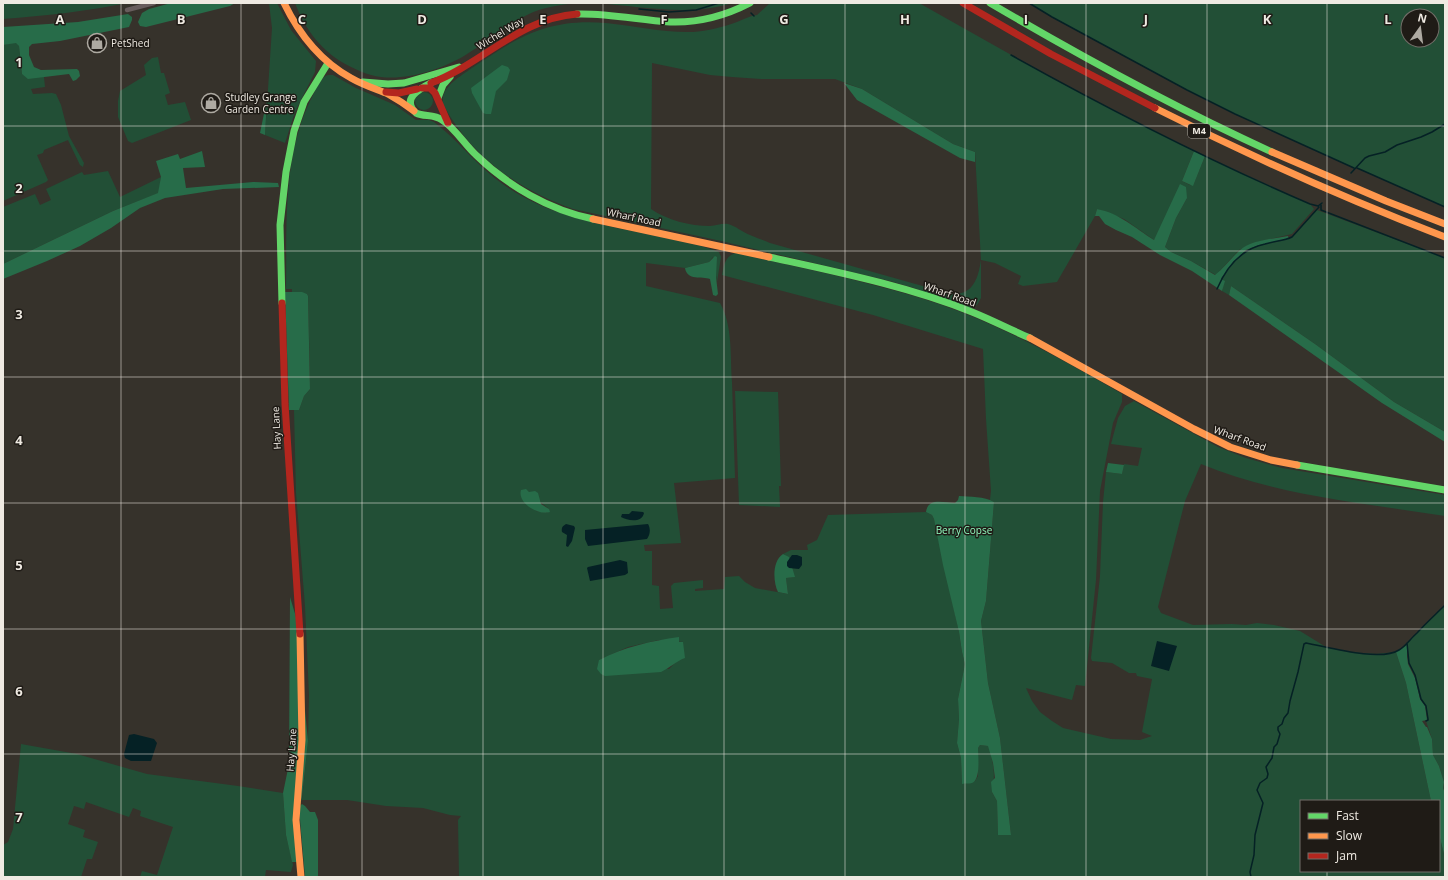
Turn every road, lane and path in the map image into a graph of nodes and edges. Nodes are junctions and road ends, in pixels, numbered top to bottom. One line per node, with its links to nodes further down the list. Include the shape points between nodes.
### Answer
1 (154, 3): 6 (street)
2 (284, 3): 7 (main road, via 303,36)
3 (750, 3): 8 (main road, Wichel Way, via 718,16 692,21 660,21 595,13 562,16 526,28)
4 (963, 3): 18 (main road, M4, via 1075,68 1214,138 1346,198)
5 (990, 3): 17 (main road, M4, via 1083,57 1230,132 1351,186)
6 (127, 10)
7 (328, 63): 10 (main road, Wharf Road); 20 (main road, Hay Lane, via 304,102 294,131 280,225 285,404 302,647 302,740 296,820)
8 (466, 65): 9 (main road, Wichel Way); 10 (main road, via 399,83)
9 (451, 75): 11 (main road, Wichel Way); 13 (main road, Wichel Way, via 443,85)
10 (355, 81): 12 (main road, Wharf Road)
11 (420, 88): 12 (main road, Wharf Road); 13 (main road, via 431,89); 14 (main road, via 411,98 411,106)
12 (382, 92): 14 (main road, Wharf Road)
13 (438, 100): 15 (main road, via 436,109); 16 (main road, Wharf Road)
14 (415, 112): 15 (main road, Wharf Road)
15 (430, 114): 16 (main road, Wharf Road)
16 (450, 126): 19 (main road, Wharf Road, via 475,155 501,177 529,195 564,211 907,290 972,312 1032,339 1230,447 1286,463)
17 (1445, 224)
18 (1445, 237)
19 (1445, 490)
20 (302, 877)

